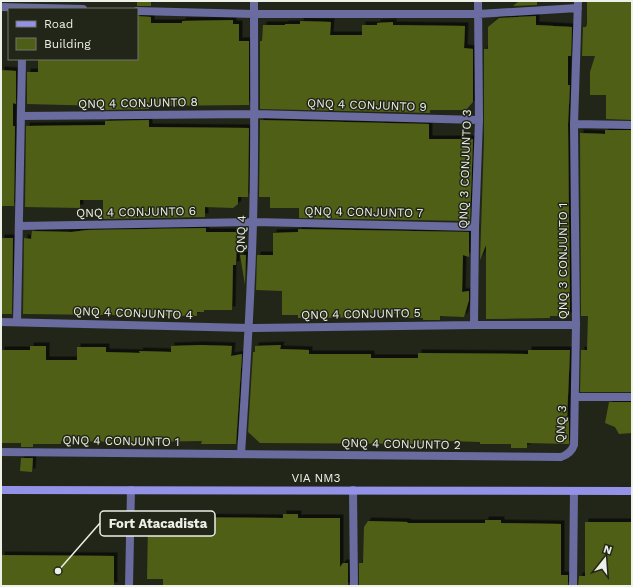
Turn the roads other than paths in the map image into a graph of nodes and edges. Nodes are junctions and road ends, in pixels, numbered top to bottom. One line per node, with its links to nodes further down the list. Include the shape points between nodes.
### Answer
1 (254, 1): 8 (street, QNQ 4)
2 (478, 1): 9 (street, QNQ 3 CONJUNTO 3)
3 (578, 5): 9 (street); 14 (street, QNQ 3 CONJUNTO 1)
4 (23, 6): 5 (street); 6 (street)
5 (1, 7)
6 (62, 8)
7 (138, 11): 8 (street)
8 (254, 14): 9 (street); 11 (street, QNQ 4)
9 (478, 14): 13 (street, QNQ 3 CONJUNTO 3)
10 (22, 60): 12 (street)
11 (255, 114): 12 (street, QNQ 4 CONJUNTO 8); 13 (street, QNQ 4 CONJUNTO 9); 16 (street, QNQ 4)
12 (21, 116): 17 (street)
13 (479, 120): 18 (street, QNQ 3 CONJUNTO 3)
14 (574, 124): 15 (street); 22 (street, QNQ 3 CONJUNTO 1)
15 (632, 125)
16 (253, 222): 17 (street, QNQ 4 CONJUNTO 6); 18 (street, QNQ 4 CONJUNTO 7); 23 (street, QNQ 4)
17 (19, 226): 20 (street)
18 (475, 227): 21 (street, QNQ 3 CONJUNTO 3)
19 (1, 322): 20 (street)
20 (17, 322): 23 (street, QNQ 4 CONJUNTO 4)
21 (474, 325): 22 (street); 23 (street, QNQ 4 CONJUNTO 5)
22 (576, 325): 24 (street, QNQ 3 CONJUNTO 1)
23 (249, 328): 27 (street, QNQ 4)
24 (575, 397): 25 (street, QNQ 3); 28 (street, QNQ 3, via 574,445)
25 (632, 398)
26 (1, 452): 27 (street, QNQ 4 CONJUNTO 1)
27 (241, 454): 28 (street, QNQ 4 CONJUNTO 2)
28 (561, 457)
29 (1, 490): 30 (main road, VIA NM3)
30 (131, 490): 31 (main road, VIA NM3); 34 (street)
31 (353, 490): 32 (main road, VIA NM3); 35 (street)
32 (574, 491): 33 (main road, VIA NM3); 36 (street)
33 (632, 491)
34 (129, 586)
35 (354, 586)
36 (573, 586)

